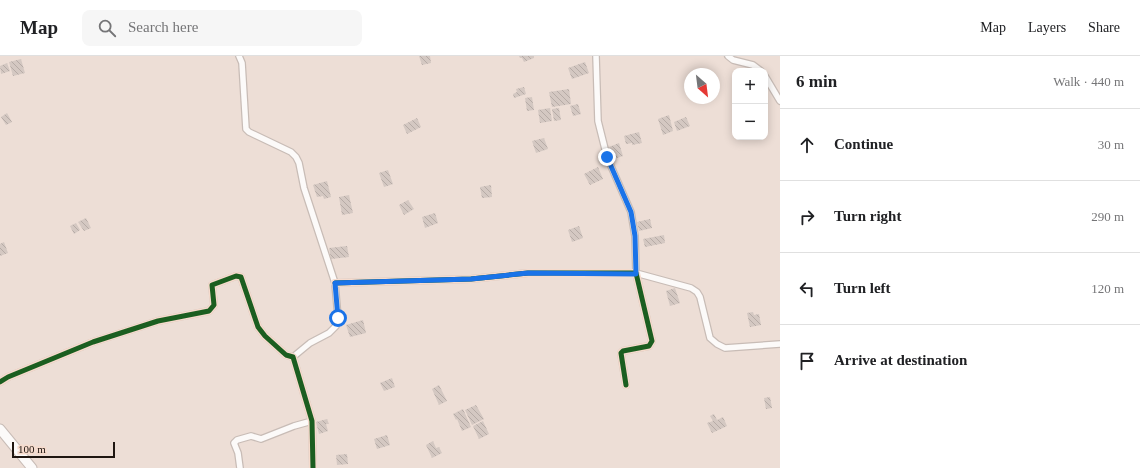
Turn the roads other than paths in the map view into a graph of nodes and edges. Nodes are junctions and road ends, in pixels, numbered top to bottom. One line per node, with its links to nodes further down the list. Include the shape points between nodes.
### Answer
1 (239, 56): 8 (street, via 242,63 246,129 291,152 299,162 304,188)
2 (596, 56): 7 (street, via 598,121 607,157 631,212 635,236)
3 (728, 56): 4 (street, via 732,60)
4 (756, 68)
5 (768, 81): 6 (street)
6 (780, 101)
7 (636, 274): 8 (street, via 528,273 471,279); 9 (street, via 691,288 696,292 700,297 710,338 725,348); 12 (street, via 652,342 650,346 621,353)
8 (335, 283): 10 (street, via 338,318 336,326)
9 (780, 344)
10 (293, 357): 11 (street, via 286,355 258,327 243,280 236,276 212,285 214,305 210,311 158,321 93,342); 13 (street)
11 (0, 382)
12 (626, 385)
13 (312, 421): 16 (street, via 262,439 251,436 237,440 234,443); 17 (street)
14 (0, 429): 15 (highway)
15 (32, 468)
16 (240, 468)
17 (313, 468)

